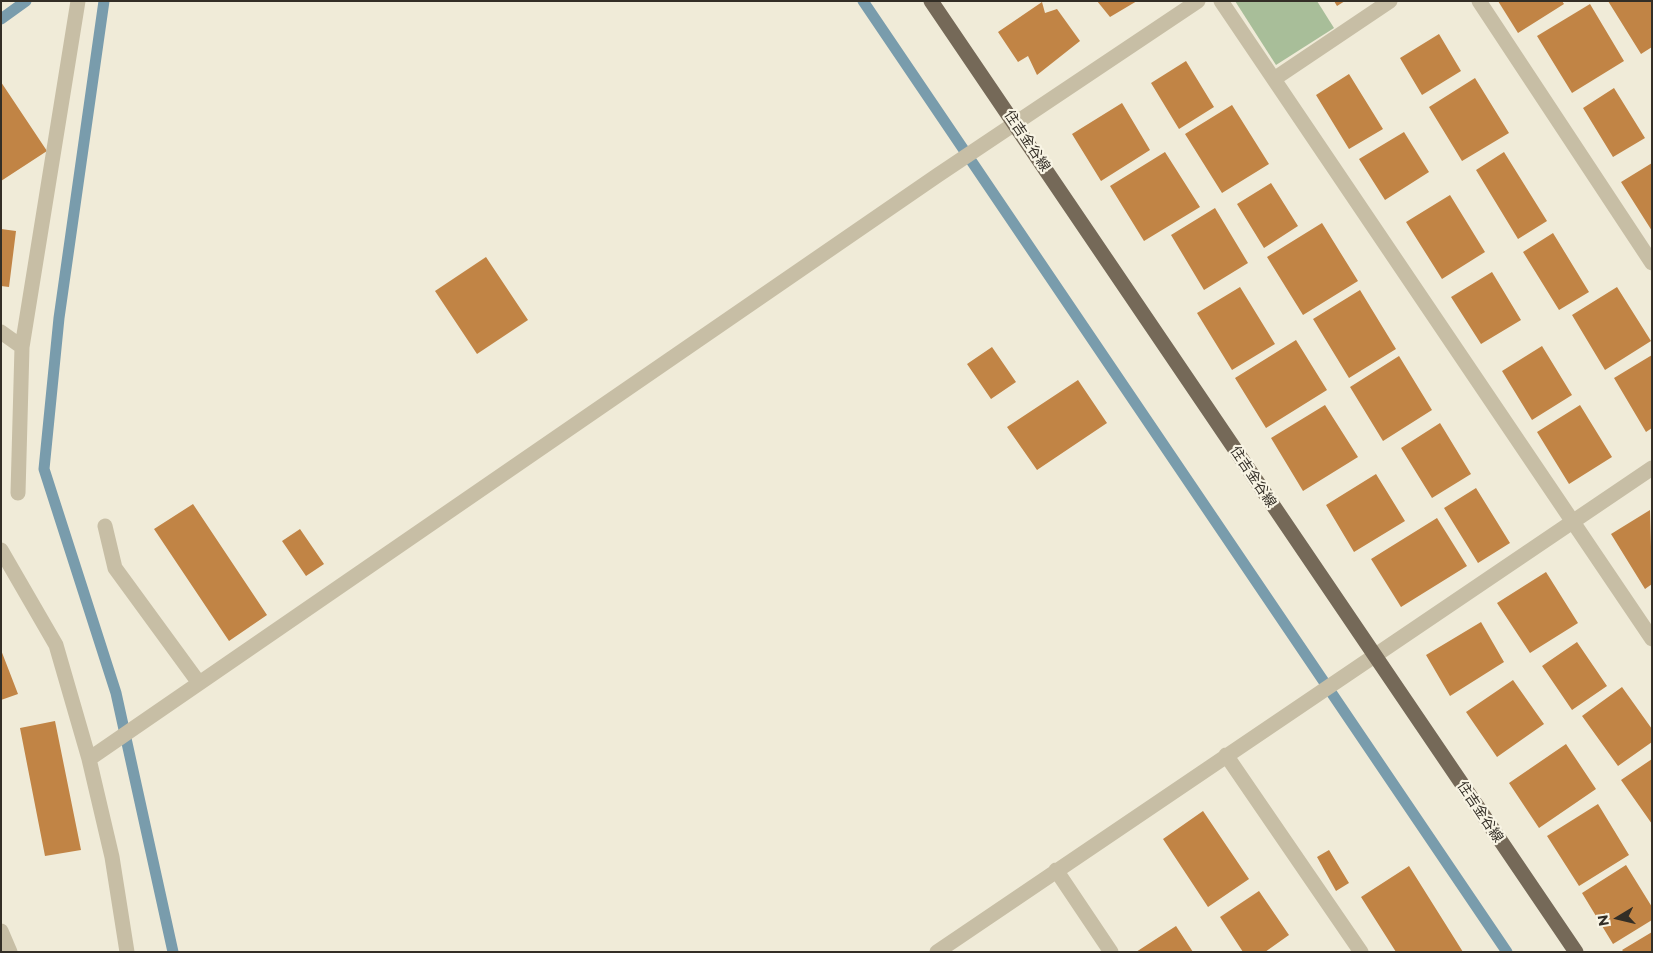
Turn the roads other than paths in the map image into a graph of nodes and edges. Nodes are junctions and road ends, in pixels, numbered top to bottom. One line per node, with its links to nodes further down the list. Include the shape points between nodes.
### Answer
1 (78, 1): 11 (street)
2 (931, 1): 8 (main road, 住吉金谷線)
3 (1198, 1): 8 (street)
4 (1221, 1): 7 (street)
5 (1390, 1): 7 (street)
6 (1479, 1): 9 (street)
7 (1274, 79): 14 (street)
8 (1015, 124): 18 (main road, 住吉金谷線); 19 (street)
9 (1652, 263)
10 (1, 332): 11 (street)
11 (22, 347): 13 (street)
12 (1652, 468): 14 (street)
13 (18, 493)
14 (1572, 522): 17 (street); 18 (street)
15 (105, 526): 19 (street, via 115,568)
16 (1, 550): 21 (street, via 56,645)
17 (1652, 639)
18 (1374, 656): 20 (street); 29 (main road, 住吉金谷線)
19 (199, 683): 21 (street)
20 (1226, 755): 22 (street); 28 (street)
21 (89, 759): 25 (street, via 112,857)
22 (1056, 870): 26 (street); 27 (street)
23 (1, 931): 24 (street)
24 (10, 952)
25 (128, 952)
26 (937, 952)
27 (1111, 952)
28 (1361, 952)
29 (1576, 952)

